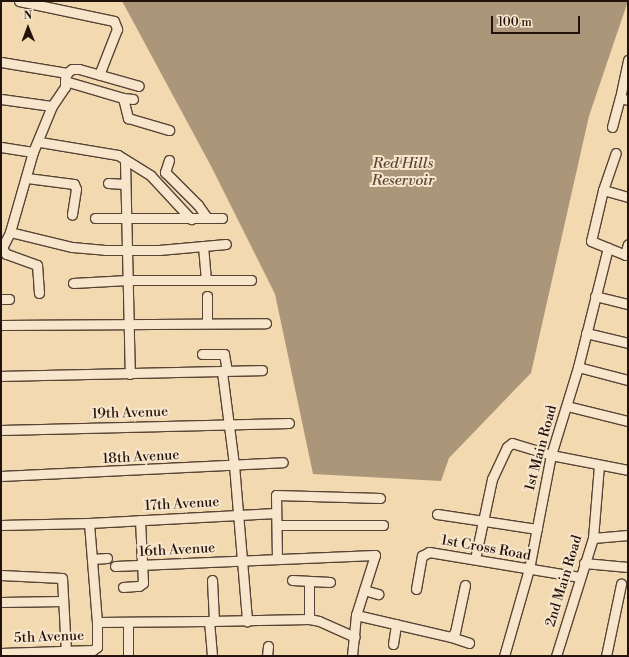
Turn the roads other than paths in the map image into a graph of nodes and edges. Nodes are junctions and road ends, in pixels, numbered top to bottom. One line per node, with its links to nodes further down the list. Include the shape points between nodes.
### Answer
1 (19, 1): 4 (street, via 114,21 117,29)
2 (1, 62): 5 (street)
3 (628, 63): 10 (street)
4 (99, 75): 5 (street, via 72,69); 6 (street)
5 (66, 77): 8 (street); 11 (street, via 65,87)
6 (139, 86)
7 (1, 98): 11 (street)
8 (123, 98): 9 (street); 13 (street, via 128,118)
9 (133, 99)
10 (624, 99): 12 (street)
11 (52, 106): 14 (street)
12 (612, 127)
13 (169, 130)
14 (40, 142): 16 (street); 19 (street, via 118,155)
15 (1, 147): 16 (street)
16 (33, 152): 20 (street)
17 (616, 153): 23 (street)
18 (169, 160): 28 (street, via 166,174 198,205)
19 (125, 161): 22 (street); 30 (street, via 151,176)
20 (27, 178): 25 (street, via 75,185); 31 (street)
21 (108, 183): 22 (street)
22 (125, 184): 26 (street)
23 (604, 190): 24 (street); 36 (street, via 591,241)
24 (628, 197)
25 (72, 215)
26 (127, 217): 27 (street); 30 (street); 37 (street)
27 (95, 218)
28 (207, 218): 29 (street); 30 (street)
29 (222, 218)
30 (191, 219)
31 (10, 232): 35 (street); 37 (street, via 72,247)
32 (226, 244): 34 (street)
33 (628, 244): 38 (street)
34 (203, 246): 37 (street, via 159,250); 39 (street)
35 (2, 248): 43 (street, via 6,254 38,266)
36 (608, 248): 38 (street); 45 (street, 1st Main Road)
37 (127, 249): 40 (street)
38 (626, 255)
39 (206, 278): 40 (street); 41 (street)
40 (128, 280): 42 (street); 49 (street)
41 (251, 280)
42 (73, 283)
43 (39, 293)
44 (207, 296): 47 (street)
45 (596, 296): 46 (street); 51 (street, 1st Main Road)
46 (628, 304)
47 (207, 323): 48 (street); 49 (street)
48 (266, 323)
49 (130, 324): 50 (street); 57 (street)
50 (1, 325)
51 (586, 333): 52 (street); 54 (street, 1st Main Road)
52 (628, 342)
53 (202, 354): 56 (street, via 224,354)
54 (578, 367): 59 (street); 60 (street, 1st Main Road)
55 (262, 370): 56 (street)
56 (224, 372): 57 (street); 63 (street)
57 (130, 374): 58 (street)
58 (1, 376)
59 (628, 380)
60 (567, 406): 61 (street); 65 (street, 1st Main Road)
61 (628, 421)
62 (289, 423): 63 (street, 19th Avenue)
63 (230, 424): 64 (street, 19th Avenue); 67 (street)
64 (1, 430)
65 (551, 455): 68 (street); 76 (street, via 517,444 507,447 492,479); 81 (street, 1st Main Road)
66 (283, 462): 67 (street, 18th Avenue)
67 (234, 465): 70 (street, 18th Avenue); 74 (street)
68 (599, 465): 69 (street); 83 (street, 2nd Main Road)
69 (628, 470)
70 (1, 476)
71 (380, 498): 72 (street, via 276,495)
72 (276, 513): 74 (street, 17th Avenue); 79 (street)
73 (437, 514): 76 (street)
74 (237, 516): 75 (street, 17th Avenue); 88 (street)
75 (140, 520): 77 (street, 17th Avenue); 90 (street)
76 (482, 521): 81 (street); 87 (street)
77 (89, 523): 78 (street, 17th Avenue); 85 (street)
78 (1, 525)
79 (278, 525): 80 (street); 86 (street)
80 (383, 525)
81 (537, 528): 93 (street, 1st Main Road)
82 (628, 535): 83 (street)
83 (593, 538): 89 (street, 2nd Main Road)
84 (107, 558): 85 (street)
85 (92, 559): 112 (street)
86 (277, 559): 88 (street, 16th Avenue); 104 (street, 16th Avenue, via 375,555)
87 (475, 559): 93 (street, 1st Cross Road); 103 (street, 1st Cross Road, via 425,553 422,556)
88 (241, 560): 90 (street, 16th Avenue); 111 (street)
89 (584, 563): 92 (street); 95 (street, 2nd Main Road)
90 (143, 565): 91 (street, 16th Avenue); 102 (street, via 142,586)
91 (115, 566)
92 (628, 567)
93 (529, 569): 95 (street, 1st Cross Road); 126 (street, 1st Main Road)
94 (1, 575): 106 (street, via 59,576 63,583)
95 (580, 577): 127 (street, 2nd Main Road)
96 (212, 580): 110 (street)
97 (292, 580): 98 (street)
98 (310, 581): 99 (street); 109 (street)
99 (330, 582)
100 (621, 584): 128 (street)
101 (466, 585): 116 (street, via 455,632)
102 (123, 587)
103 (416, 589)
104 (364, 590): 105 (street); 108 (street)
105 (378, 594)
106 (63, 601): 107 (street); 120 (street)
107 (1, 602)
108 (356, 614): 114 (street); 115 (street)
109 (309, 619): 111 (street); 115 (street)
110 (211, 621): 111 (street); 113 (street); 123 (street)
111 (247, 621)
112 (97, 622): 113 (street); 120 (street, 5th Avenue, via 97,647 93,650)
113 (128, 622): 122 (street)
114 (396, 624): 116 (street); 118 (street)
115 (355, 636): 125 (street)
116 (451, 637): 117 (street)
117 (469, 643)
118 (393, 644)
119 (268, 646): 124 (street)
120 (66, 652): 121 (street, 5th Avenue)
121 (1, 653)
122 (128, 656)
123 (212, 656)
124 (267, 656)
125 (352, 656)
126 (504, 656)
127 (556, 656)
128 (606, 656)

